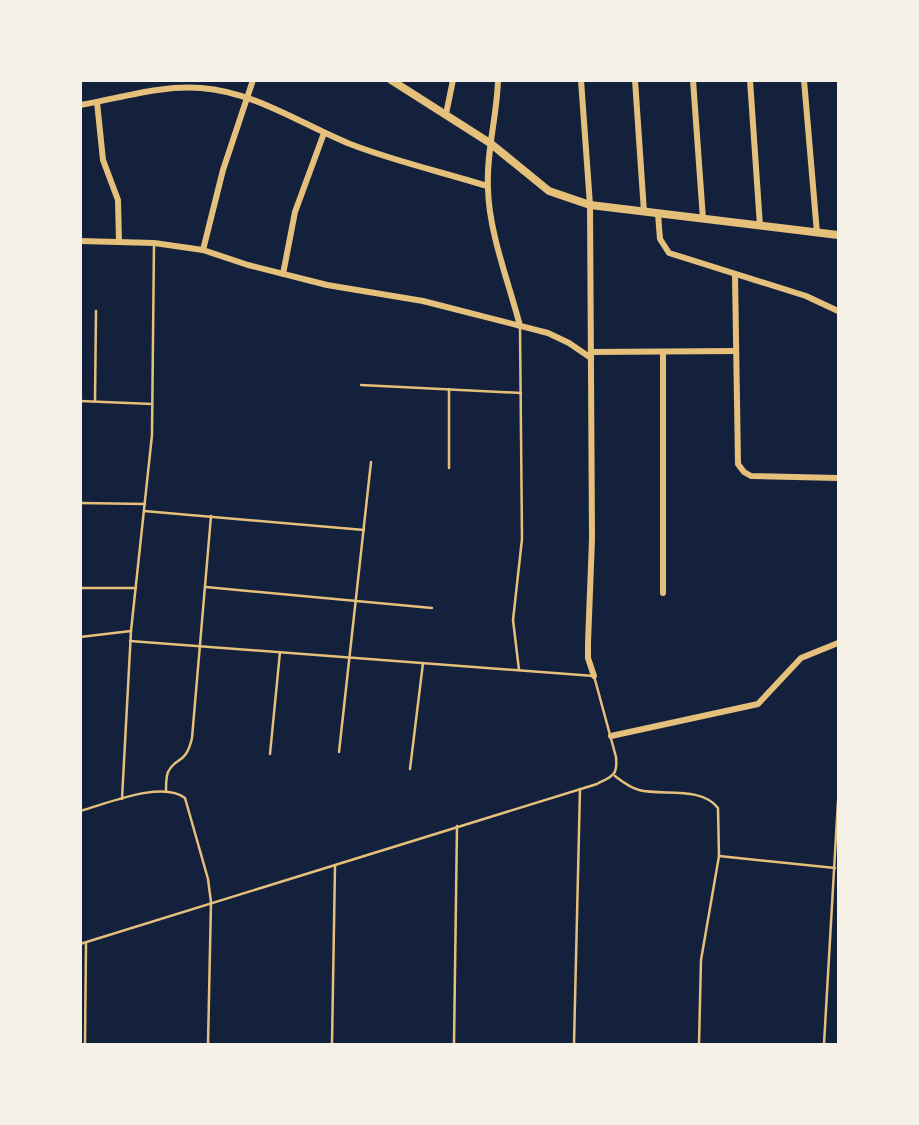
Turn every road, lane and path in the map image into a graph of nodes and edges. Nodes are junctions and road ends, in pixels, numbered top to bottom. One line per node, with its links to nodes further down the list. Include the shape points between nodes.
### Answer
1 (253, 80): 11 (street)
2 (391, 80): 14 (street)
3 (453, 80): 14 (street)
4 (498, 80): 16 (street)
5 (581, 80): 18 (street)
6 (635, 80): 19 (street)
7 (693, 80): 21 (street)
8 (750, 80): 22 (street)
9 (804, 80): 23 (street)
10 (184, 84): 11 (street); 12 (street)
11 (247, 96): 15 (street); 28 (street)
12 (97, 102): 13 (street); 26 (street, via 103,160 118,200)
13 (80, 105)
14 (446, 114): 16 (street)
15 (324, 133): 17 (street); 29 (street, via 295,212)
16 (490, 143): 17 (street); 18 (street, via 549,191)
17 (487, 186): 33 (street, via 491,222)
18 (590, 205): 19 (street); 36 (street)
19 (644, 212): 20 (street)
20 (658, 214): 21 (street); 30 (street, via 660,239 669,253)
21 (703, 219): 22 (street)
22 (760, 226): 23 (street)
23 (817, 233): 24 (street)
24 (838, 235)
25 (80, 241): 26 (street)
26 (119, 242): 27 (street)
27 (154, 243): 28 (street); 42 (lane)
28 (203, 250): 29 (street)
29 (283, 274): 33 (street)
30 (735, 275): 32 (street, via 806,296); 34 (street)
31 (96, 311): 41 (lane)
32 (838, 311)
33 (520, 326): 36 (street, via 548,333); 39 (lane)
34 (736, 351): 35 (street); 45 (street, via 738,464 744,472 765,477)
35 (663, 352): 36 (street); 54 (street)
36 (591, 355): 66 (street, via 592,539 587,643)
37 (361, 385): 38 (lane)
38 (449, 389): 39 (lane); 44 (lane)
39 (522, 393): 65 (lane, via 522,539 513,620)
40 (80, 401): 41 (lane)
41 (95, 401): 42 (lane)
42 (152, 404): 47 (lane)
43 (371, 462): 50 (lane)
44 (449, 468)
45 (838, 478)
46 (80, 503): 47 (lane)
47 (145, 504): 48 (lane)
48 (144, 510): 49 (lane); 53 (lane)
49 (212, 516): 50 (lane); 51 (lane)
50 (363, 530): 55 (lane)
51 (206, 587): 55 (lane); 61 (lane)
52 (80, 588): 53 (lane)
53 (136, 588): 57 (lane)
54 (663, 593)
55 (355, 601): 56 (lane); 63 (lane)
56 (432, 608)
57 (131, 631): 58 (lane); 59 (lane)
58 (80, 637)
59 (131, 641): 61 (lane); 74 (lane)
60 (838, 642): 67 (street, via 801,657 758,704)
61 (201, 646): 62 (lane); 73 (lane, via 189,750 168,773)
62 (280, 652): 63 (lane); 69 (lane)
63 (349, 657): 64 (lane); 68 (lane)
64 (422, 663): 65 (lane); 70 (lane)
65 (519, 670): 66 (lane)
66 (594, 676): 67 (lane)
67 (611, 736): 71 (lane, via 617,768)
68 (339, 752)
69 (270, 754)
70 (410, 769)
71 (613, 775): 72 (lane); 78 (lane, via 640,790 697,795 712,801 719,816)
72 (580, 789): 77 (lane); 88 (lane)
73 (166, 791): 74 (lane); 81 (lane, via 185,798)
74 (122, 799): 76 (lane)
75 (838, 801): 80 (lane)
76 (80, 811)
77 (457, 826): 79 (lane); 87 (lane)
78 (719, 856): 80 (lane); 89 (lane, via 701,960)
79 (335, 866): 81 (lane); 86 (lane)
80 (835, 868): 90 (lane)
81 (211, 902): 82 (lane); 85 (lane)
82 (86, 943): 83 (lane); 84 (lane)
83 (80, 944)
84 (85, 1045)
85 (208, 1045)
86 (332, 1045)
87 (454, 1045)
88 (574, 1045)
89 (699, 1045)
90 (824, 1045)

